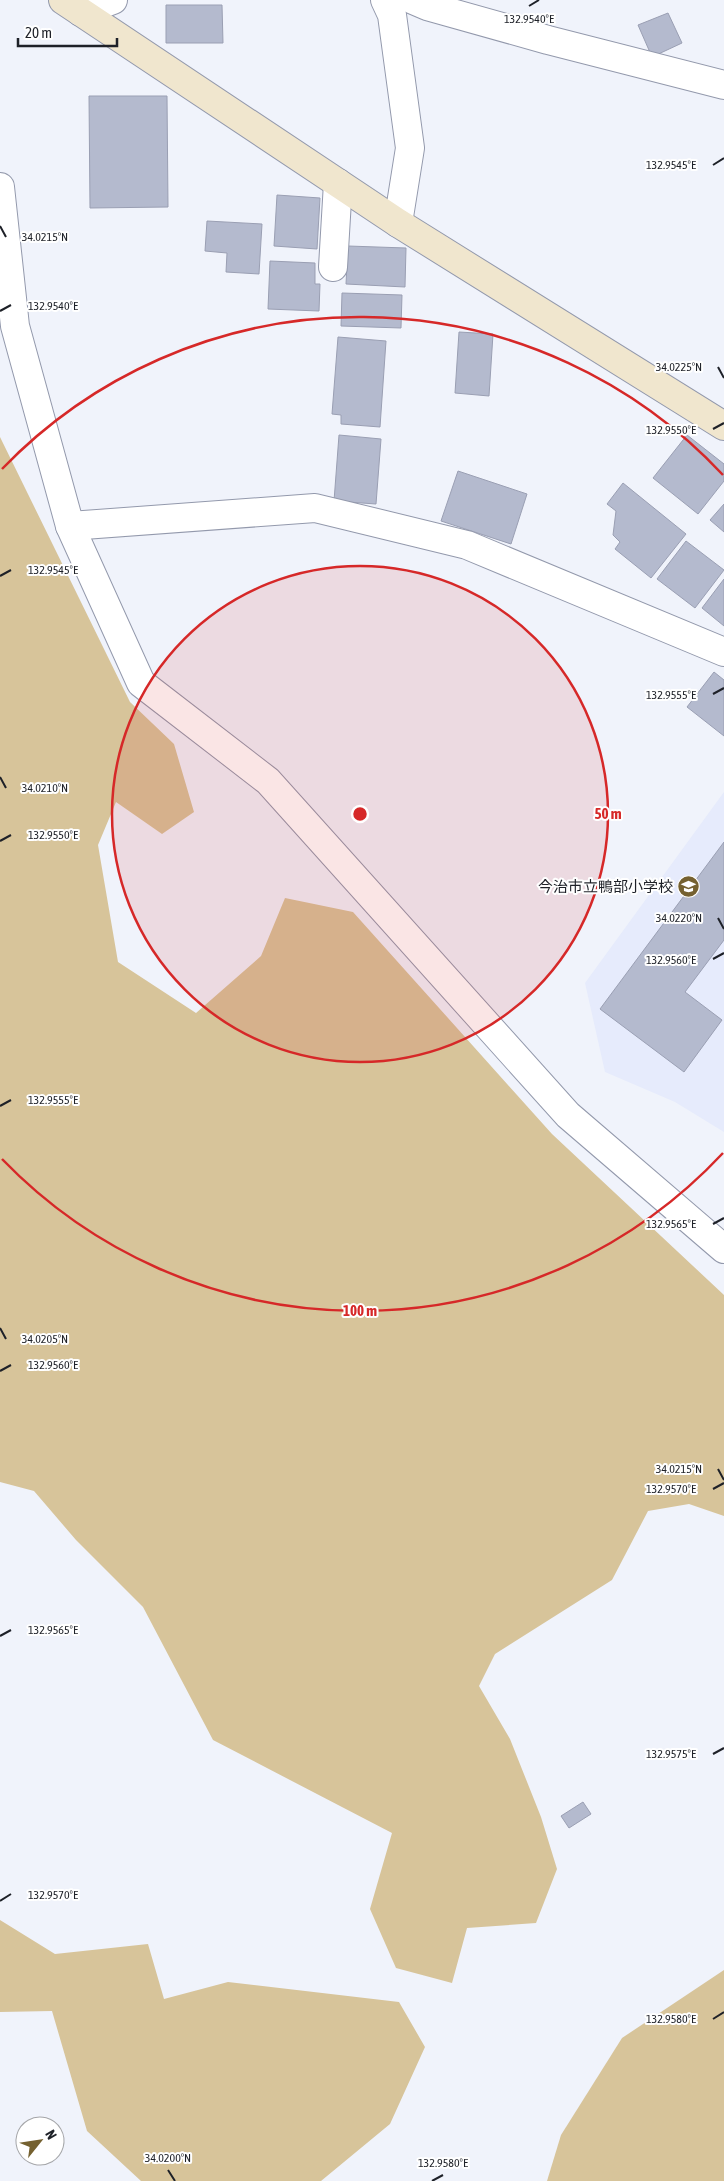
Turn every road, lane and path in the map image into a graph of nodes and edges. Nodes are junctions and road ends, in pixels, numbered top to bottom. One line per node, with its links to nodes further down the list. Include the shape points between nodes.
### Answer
1 (112, 0): 4 (street)
2 (384, 0): 8 (street, via 392,15 410,148)
3 (413, 0): 5 (street, via 548,40)
4 (72, 6): 6 (street)
5 (724, 85)
6 (338, 183): 8 (street); 9 (street)
7 (0, 187): 11 (street, via 14,326)
8 (398, 223): 10 (street)
9 (332, 267)
10 (724, 426)
11 (70, 526): 12 (street, via 315,508 467,545); 13 (street, via 141,683 268,781 568,1115)
12 (724, 652)
13 (724, 1249)

